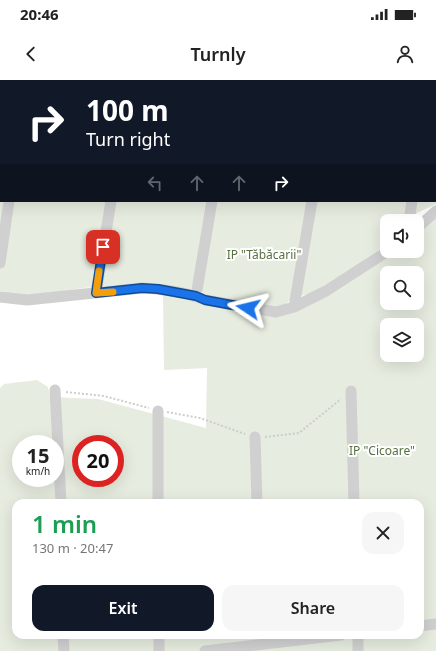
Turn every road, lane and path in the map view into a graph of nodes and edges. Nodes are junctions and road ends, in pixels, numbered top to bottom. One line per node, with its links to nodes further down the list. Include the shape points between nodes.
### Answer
1 (9, 202): 10 (street)
2 (111, 202): 11 (street)
3 (212, 202): 12 (street)
4 (312, 202): 14 (street)
5 (412, 202): 7 (street)
6 (436, 211): 8 (street)
7 (410, 214)
8 (424, 222)
9 (380, 256): 14 (street, via 326,291)
10 (0, 263)
11 (96, 293): 12 (street, via 142,288); 13 (street, via 27,300)
12 (196, 296): 14 (street, via 205,300 276,312)
13 (0, 297)
14 (294, 307)
15 (55, 390): 17 (path, via 104,396); 19 (street)
16 (351, 391): 18 (path, via 299,433); 22 (street)
17 (158, 411): 18 (path, via 200,418); 20 (street)
18 (255, 437): 21 (street)
19 (62, 499)
20 (158, 499)
21 (257, 499)
22 (354, 499)
23 (436, 624): 24 (street)
24 (424, 626)
25 (63, 639): 30 (street)
26 (159, 639): 31 (street)
27 (302, 639): 29 (street)
28 (358, 639): 33 (street)
29 (263, 643): 32 (street)
30 (64, 651)
31 (159, 651)
32 (205, 651)
33 (358, 651)

